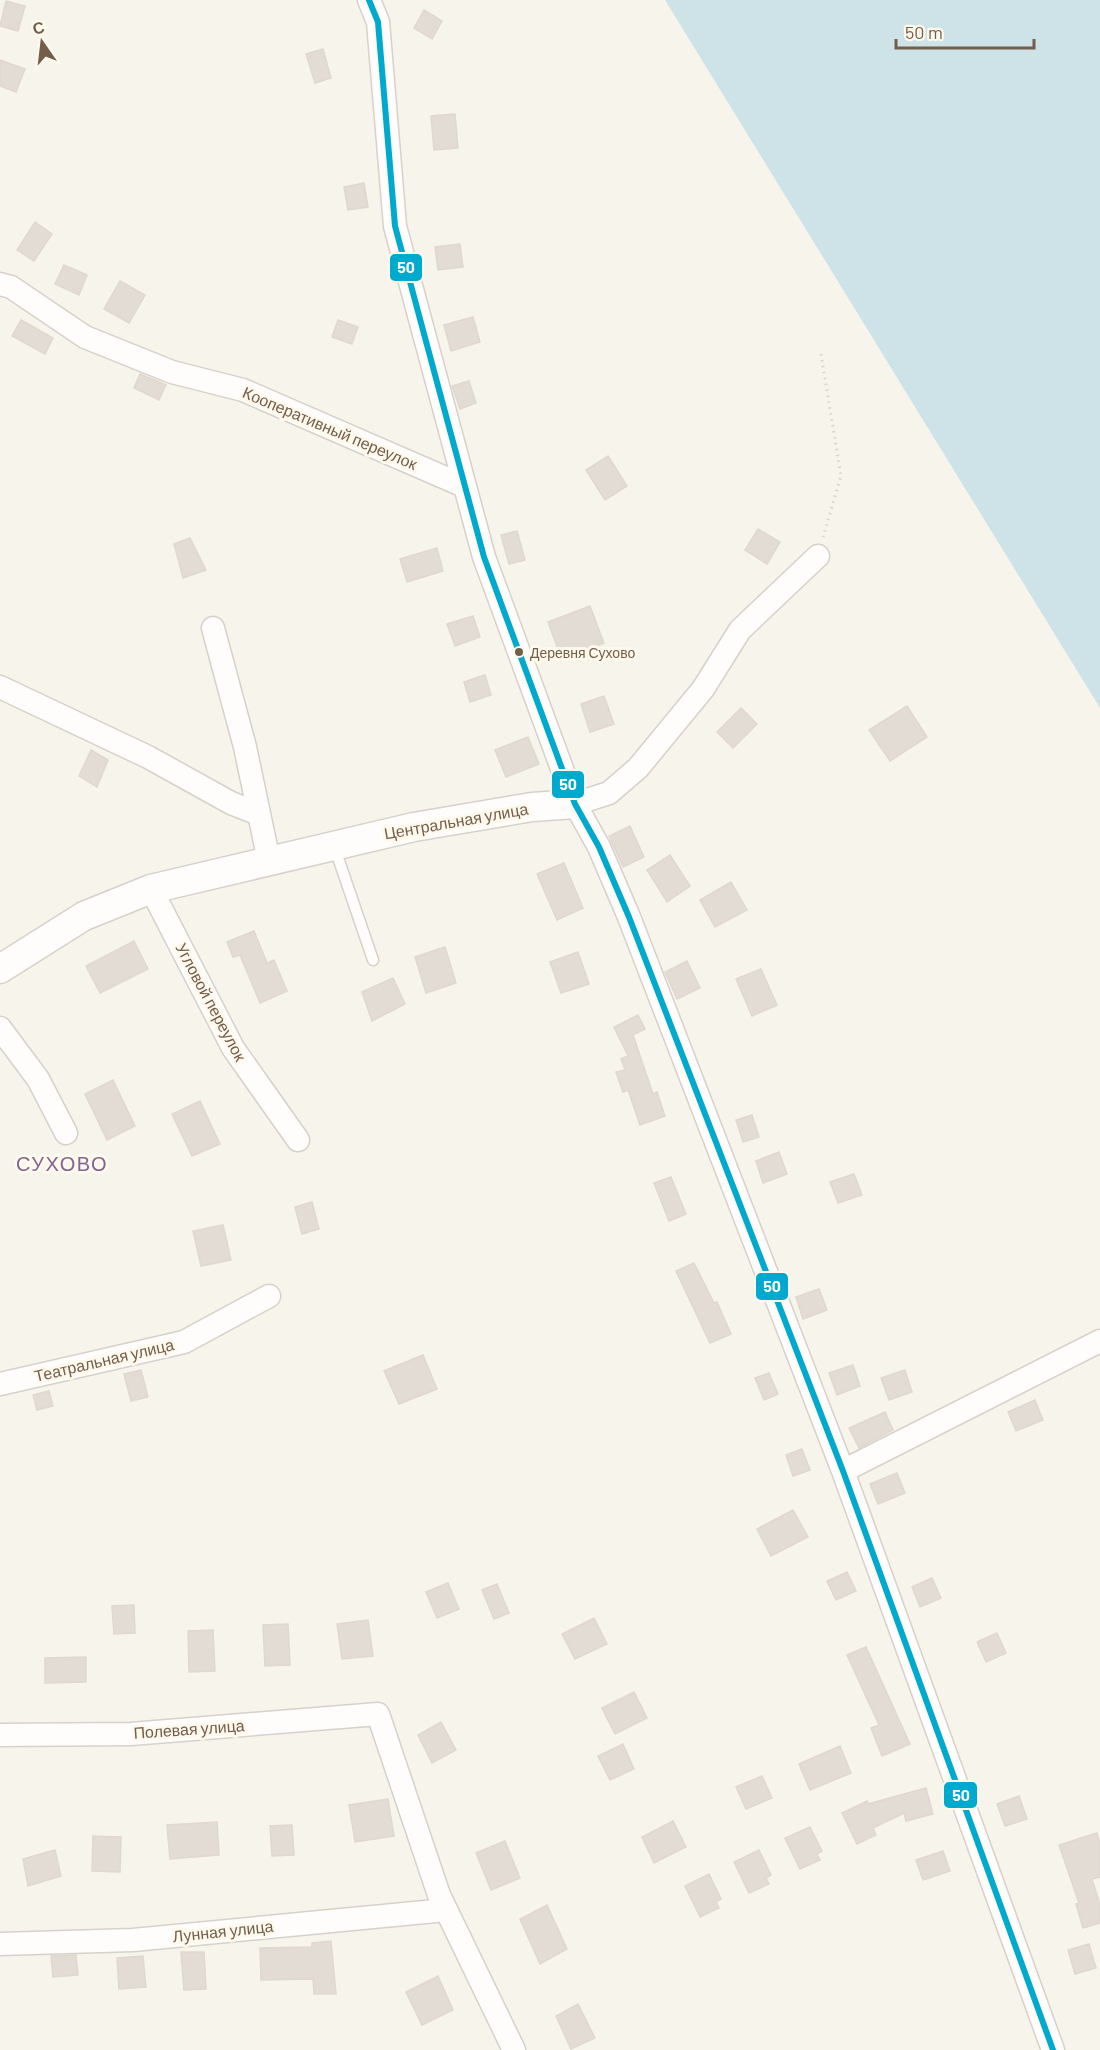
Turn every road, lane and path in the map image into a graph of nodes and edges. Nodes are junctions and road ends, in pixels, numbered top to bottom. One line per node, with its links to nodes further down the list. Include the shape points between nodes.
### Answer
1 (369, 0): 4 (street, via 378,22 395,226)
2 (0, 284): 4 (street, Кооперативный переулок, via 11,287 86,337 172,372 243,390)
3 (821, 354): 5 (path, via 841,476)
4 (464, 486): 8 (street, via 484,557)
5 (818, 556): 8 (street, via 740,630 703,689 638,768 609,793)
6 (213, 628): 9 (street)
7 (0, 687): 9 (street)
8 (575, 804): 10 (street, Центральная улица, via 532,807 414,827); 21 (street, via 629,917)
9 (259, 814): 11 (street)
10 (334, 846): 11 (street, Центральная улица); 13 (lane)
11 (269, 861): 12 (street, Центральная улица)
12 (151, 889): 14 (street, Центральная улица, via 84,916); 17 (street, Угловой переулок, via 233,1048)
13 (373, 960)
14 (0, 969)
15 (0, 1028): 16 (street, via 38,1079)
16 (66, 1133)
17 (298, 1140)
18 (269, 1296): 20 (street, Театральная улица, via 184,1342)
19 (1100, 1341): 21 (street)
20 (0, 1384)
21 (843, 1471): 26 (street)
22 (0, 1735): 23 (street, Полевая улица, via 131,1734 378,1714)
23 (446, 1910): 24 (street, Лунная улица, via 133,1940); 25 (street)
24 (0, 1944)
25 (514, 2050)
26 (1053, 2050)

